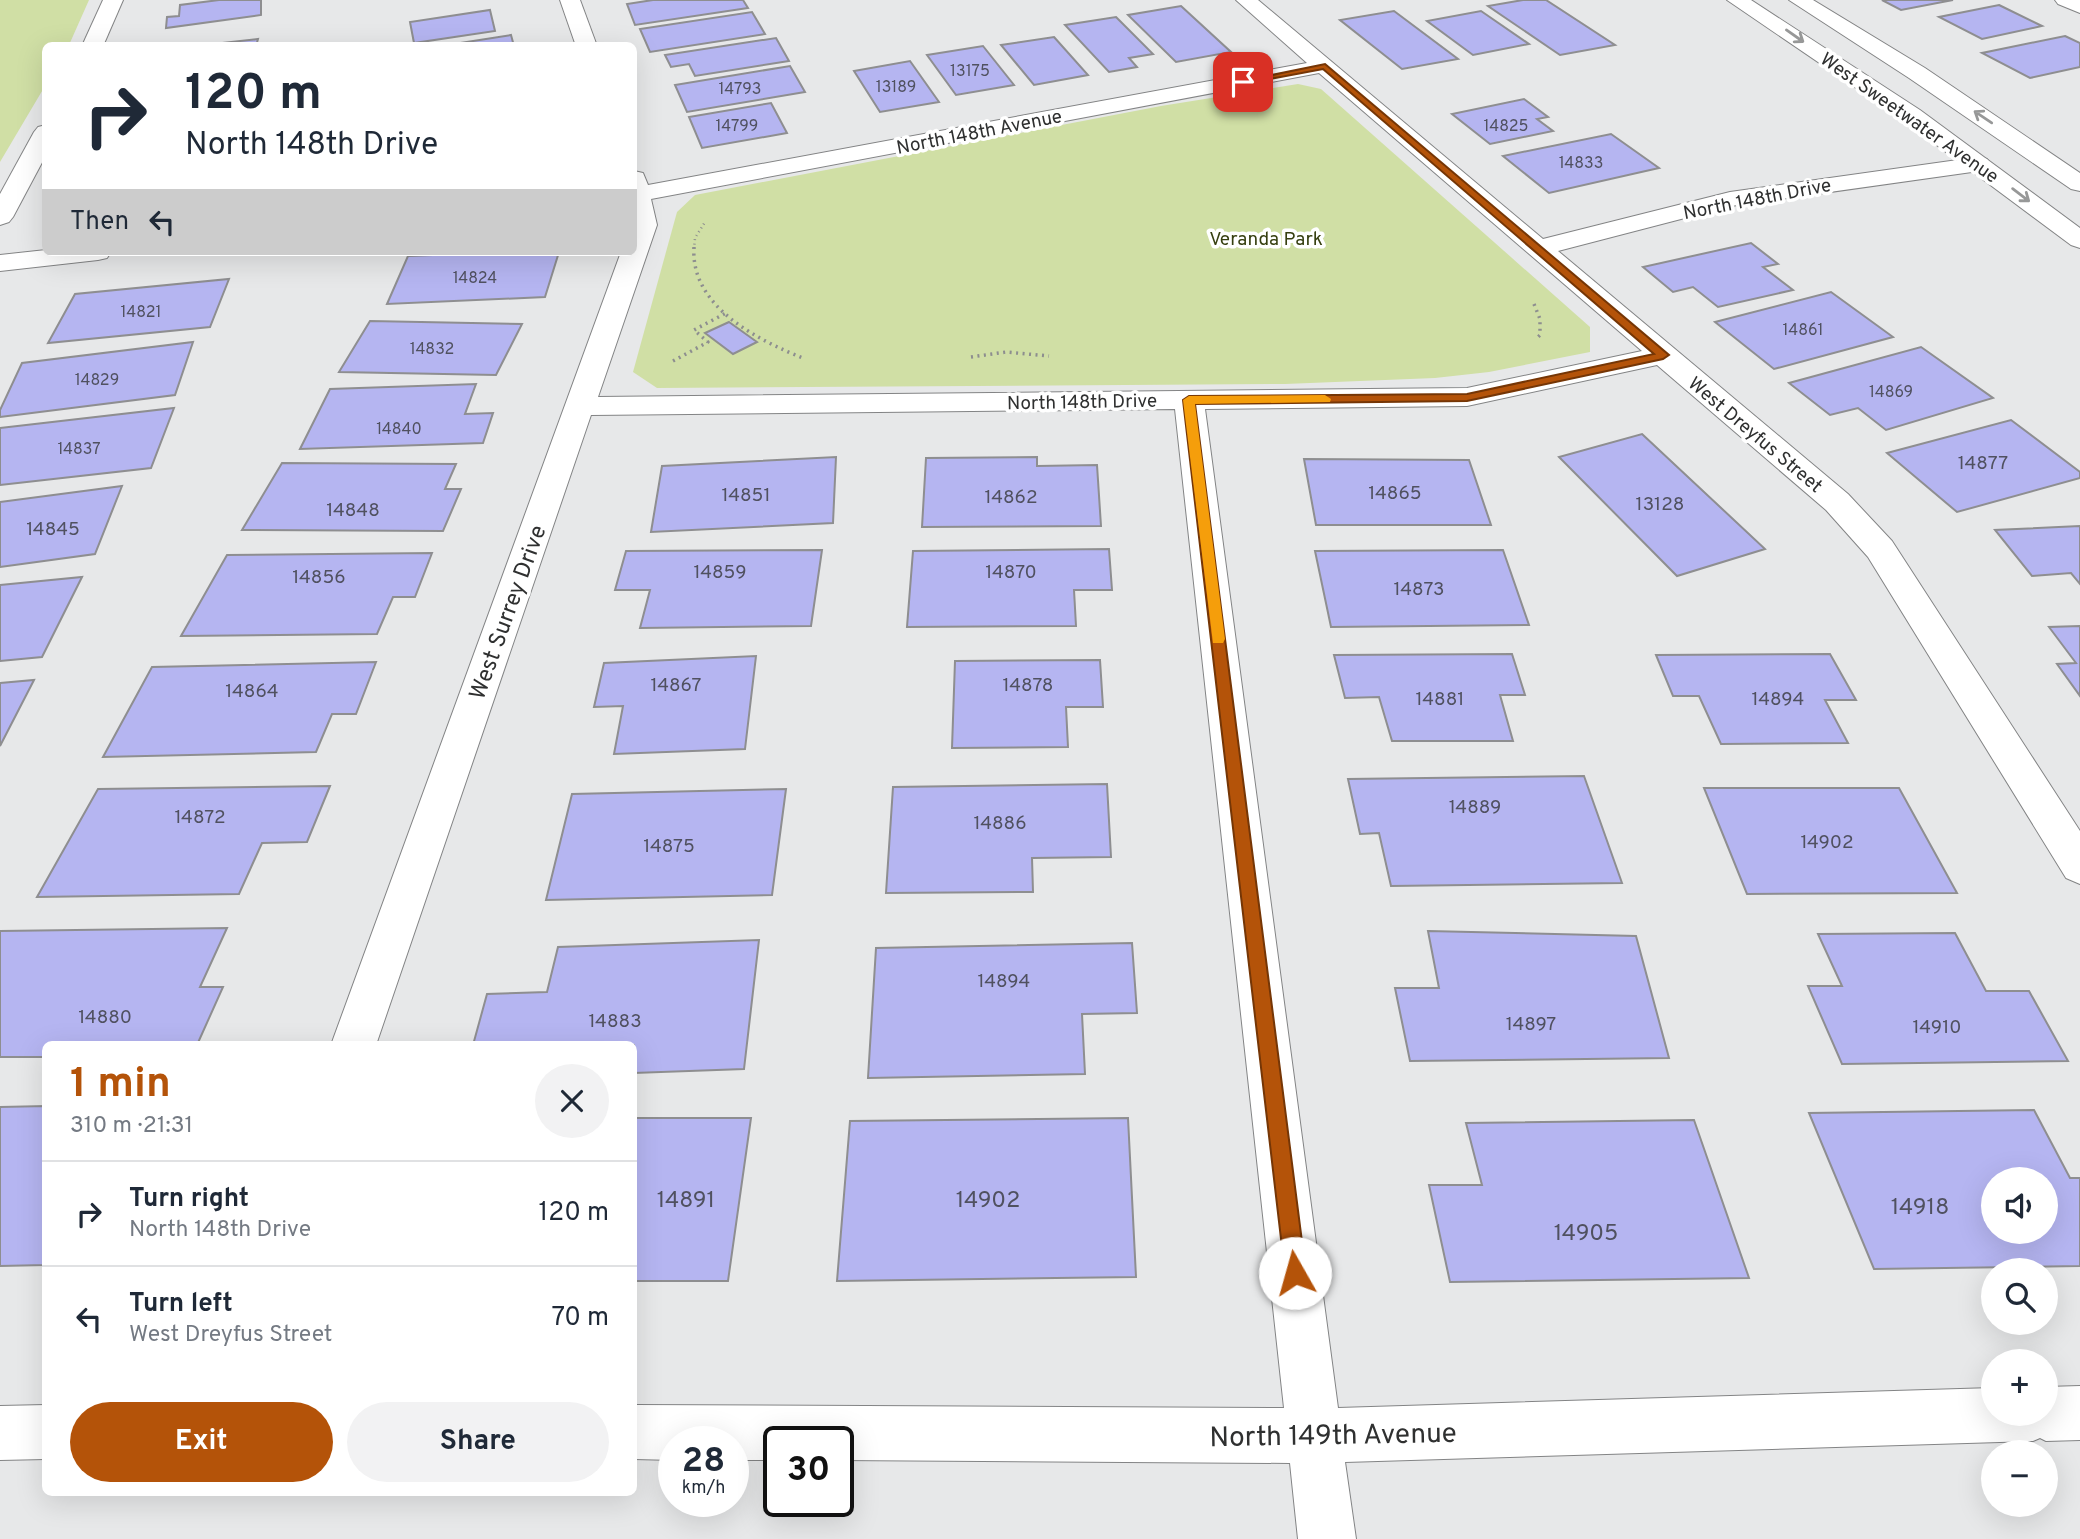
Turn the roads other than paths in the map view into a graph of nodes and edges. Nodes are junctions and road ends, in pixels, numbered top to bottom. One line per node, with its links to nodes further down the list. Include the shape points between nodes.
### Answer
1 (113, 0): 8 (street)
2 (570, 0): 9 (street)
3 (1737, 0): 12 (street, West Sweetwater Avenue, one-way to 12)
4 (1799, 0): 13 (street, West Sweetwater Avenue, one-way to 4, via 1917,73)
5 (2066, 0): 7 (street)
6 (1258, 3): 10 (street, West Dreyfus Street)
7 (2080, 7)
8 (94, 42)
9 (586, 42)
10 (1325, 66): 14 (street, North 148th Avenue); 19 (street, West Dreyfus Street)
11 (42, 139): 16 (street)
12 (1979, 164): 17 (street, West Sweetwater Avenue, one-way to 17); 19 (street, North 148th Drive, via 1730,199)
13 (2080, 184)
14 (637, 189)
15 (637, 197): 18 (street, West Surrey Drive, via 644,225)
16 (0, 217)
17 (2080, 240)
18 (637, 245)
19 (1538, 248): 23 (street, West Dreyfus Street)
20 (59, 256): 22 (street)
21 (633, 256): 25 (street, West Surrey Drive)
22 (0, 262)
23 (1663, 355): 24 (street, North 148th Drive, via 1467,397); 26 (street, West Dreyfus Street, via 1837,502 1880,549)
24 (1189, 400): 25 (street, North 148th Drive); 34 (street)
25 (580, 406): 27 (street, West Surrey Drive)
26 (2080, 866)
27 (354, 1041)
28 (2080, 1413): 29 (street)
29 (2058, 1414)
30 (1981, 1416): 34 (street, North 149th Avenue)
31 (42, 1432): 33 (street)
32 (637, 1432): 34 (street, North 149th Avenue)
33 (0, 1433)
34 (1315, 1436): 35 (street)
35 (1327, 1539)

